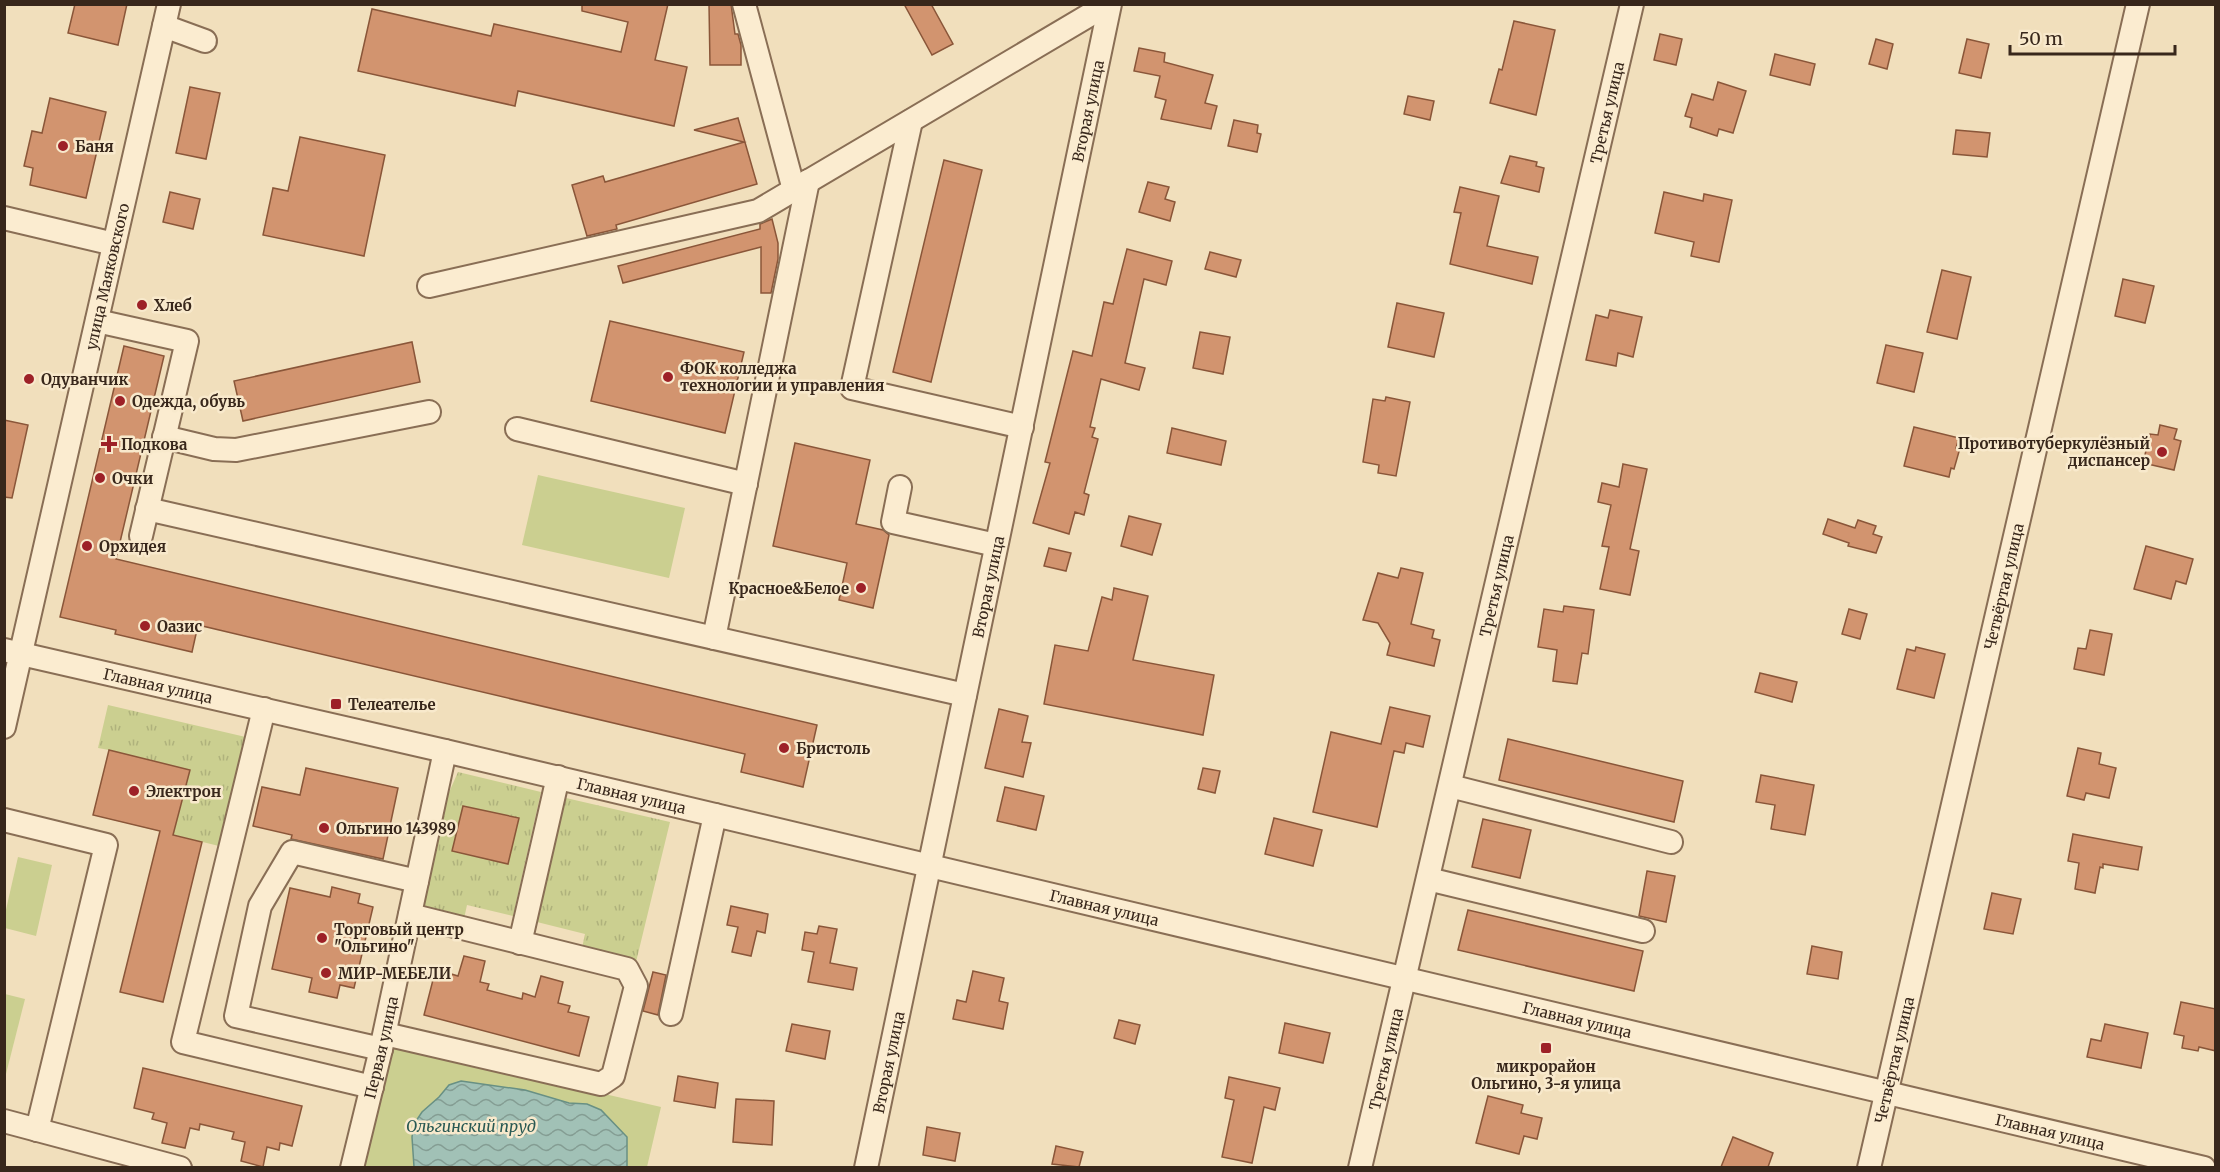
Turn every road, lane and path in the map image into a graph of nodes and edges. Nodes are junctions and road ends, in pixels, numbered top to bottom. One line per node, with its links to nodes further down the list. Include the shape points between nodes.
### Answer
1 (744, 4): 9 (street)
2 (1109, 4): 5 (street); 15 (street, Вторая улица)
3 (1632, 4): 30 (street, Третья улица)
4 (2138, 4): 44 (street, Четвёртая улица)
5 (1088, 10): 8 (street)
6 (166, 15): 7 (street); 11 (street, улица Маяковского)
7 (206, 41)
8 (911, 121): 9 (street); 15 (street, via 852,388)
9 (801, 185): 12 (street, via 758,211); 18 (street)
10 (4, 218): 11 (street)
11 (114, 244): 13 (street, улица Маяковского)
12 (429, 286)
13 (97, 321): 17 (street, via 187,341); 24 (street, улица Маяковского)
14 (429, 412): 17 (street, via 236,450)
15 (1022, 427): 22 (street, Вторая улица)
16 (517, 429): 18 (street)
17 (164, 437): 20 (street)
18 (746, 484): 23 (street)
19 (900, 487): 22 (street, via 893,522)
20 (147, 509): 21 (street); 23 (street)
21 (141, 536)
22 (996, 545): 25 (street, Вторая улица)
23 (714, 638): 25 (street)
24 (13, 652): 26 (street, Главная улица); 27 (street, улица Маяковского)
25 (965, 695): 34 (street, Вторая улица)
26 (264, 709): 28 (street, Главная улица); 43 (street, via 183,1042)
27 (4, 727)
28 (445, 751): 29 (street, Главная улица); 36 (street, Первая улица)
29 (558, 777): 31 (street, Главная улица); 39 (street)
30 (1450, 786): 33 (street); 35 (street, Третья улица)
31 (715, 815): 34 (street, Главная улица); 41 (street)
32 (4, 820): 46 (street, via 106,845)
33 (1671, 842)
34 (929, 866): 40 (street, Главная улица); 50 (street, Вторая улица)
35 (1428, 879): 38 (street); 40 (street, Третья улица)
36 (417, 881): 37 (street, Первая улица); 42 (street, via 292,852 260,906 249,953 236,1016)
37 (410, 915): 39 (street); 42 (street, Первая улица)
38 (1643, 931)
39 (520, 943): 42 (street, via 627,969 636,986 613,1076 601,1084)
40 (1405, 978): 44 (street, Главная улица); 51 (street, Третья улица)
41 (671, 1014)
42 (383, 1042): 43 (street, Первая улица)
43 (372, 1087): 49 (street, Первая улица)
44 (1886, 1092): 52 (street, Четвёртая улица); 53 (street, Главная улица)
45 (4, 1121): 46 (street)
46 (37, 1130): 47 (street)
47 (129, 1161): 48 (street)
48 (180, 1167)
49 (352, 1167)
50 (866, 1167)
51 (1360, 1167)
52 (1869, 1167)
53 (2204, 1167)

